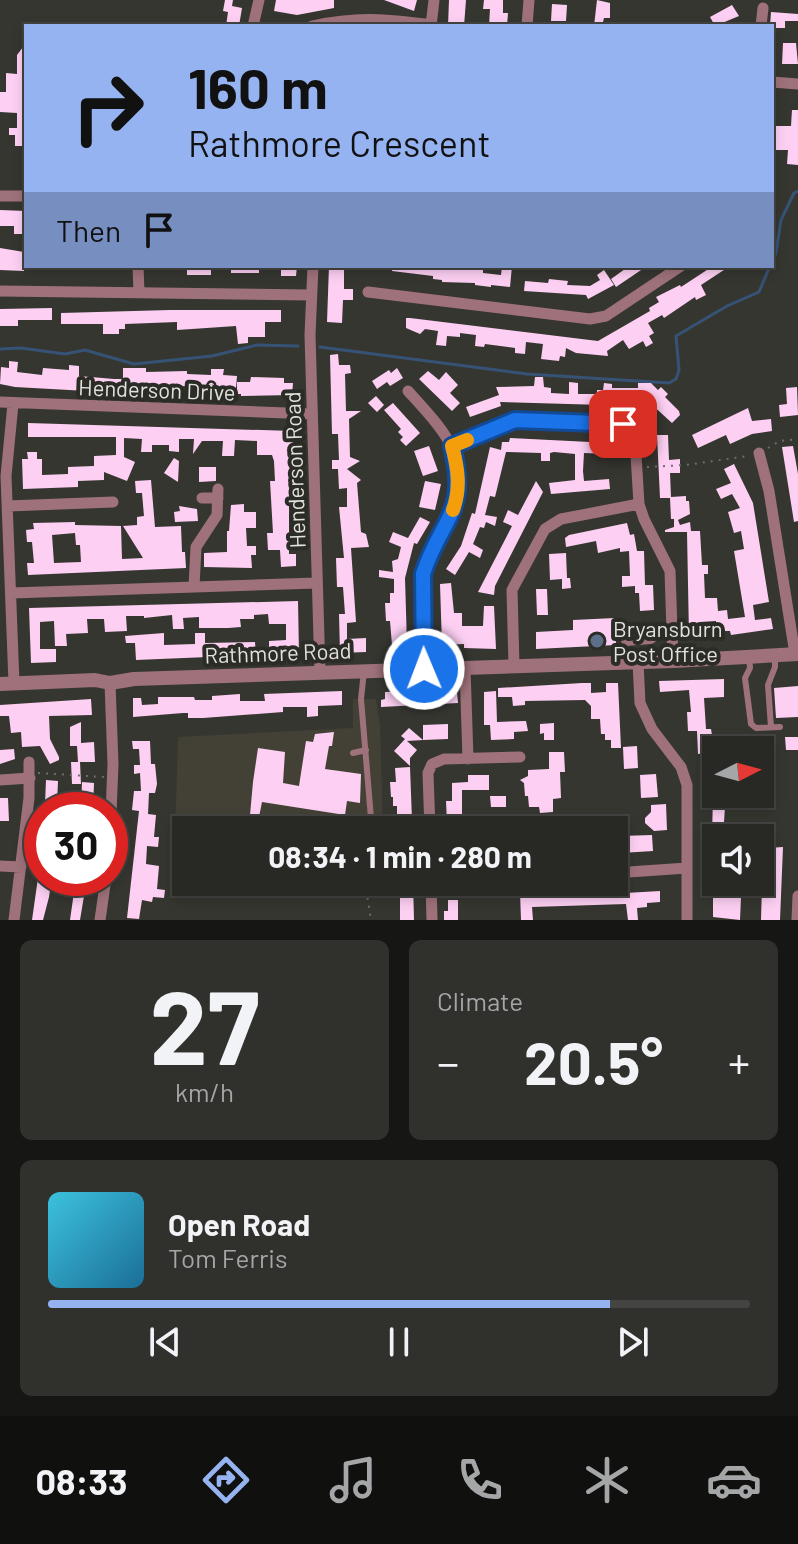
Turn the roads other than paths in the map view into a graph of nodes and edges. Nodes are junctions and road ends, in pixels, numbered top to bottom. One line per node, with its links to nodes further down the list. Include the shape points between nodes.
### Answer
1 (259, 0): 5 (street)
2 (434, 0): 7 (street)
3 (763, 8): 8 (street)
4 (340, 23): 6 (street, via 376,18)
5 (253, 24)
6 (424, 24)
7 (432, 24)
8 (761, 24)
9 (774, 82): 10 (street)
10 (798, 84)
11 (0, 196): 12 (street)
12 (24, 196)
13 (138, 268): 18 (street)
14 (313, 268): 19 (street, Henderson Road)
15 (678, 268): 17 (street, via 606,316 590,319)
16 (0, 291): 18 (street)
17 (368, 292)
18 (139, 293): 19 (street)
19 (311, 295): 22 (street, Henderson Road)
20 (408, 391): 23 (street)
21 (6, 403): 22 (street, Henderson Drive); 28 (street)
22 (312, 414): 29 (street, Henderson Road)
23 (452, 446): 27 (street, via 515,420 630,425); 40 (street, via 459,494 423,574)
24 (759, 453): 33 (street)
25 (202, 498): 30 (street, via 218,494 217,515 196,547)
26 (113, 502): 28 (street)
27 (639, 504): 34 (street, via 670,571); 38 (street, via 561,519 545,529 512,590)
28 (8, 506): 31 (street)
29 (317, 583): 30 (street); 42 (street, Henderson Road)
30 (194, 587): 31 (street)
31 (11, 593): 44 (street)
32 (625, 643): 32 (lane, via 626,628 653,630 651,641); 36 (lane)
33 (796, 654): 35 (street, Rathmore Road)
34 (673, 661): 36 (street, Rathmore Road); 37 (street, Rathmore Road)
35 (775, 661): 37 (street, Rathmore Road); 45 (lane, via 768,685)
36 (632, 662): 38 (street, Rathmore Road); 57 (street, via 640,703 687,785)
37 (750, 662): 45 (lane, via 745,678 751,724)
38 (514, 666): 39 (street, Rathmore Road)
39 (465, 668): 40 (street, Rathmore Road); 50 (street)
40 (424, 669): 41 (street, Rathmore Road)
41 (364, 671): 42 (street, Rathmore Road); 47 (lane)
42 (320, 672): 43 (street, Rathmore Road)
43 (110, 683): 44 (street, Rathmore Road); 52 (street)
44 (7, 684)
45 (771, 727): 46 (lane)
46 (780, 727)
47 (366, 750): 48 (lane); 53 (lane)
48 (353, 753)
49 (520, 757): 50 (street)
50 (468, 759): 54 (street, via 437,760 429,768)
51 (0, 780): 56 (street, via 30,771)
52 (112, 792)
53 (371, 816)
54 (430, 816)
55 (0, 866): 56 (street)
56 (21, 867): 62 (street)
57 (687, 868): 58 (street); 65 (street)
58 (628, 872)
59 (103, 896): 63 (street)
60 (431, 896): 64 (street)
61 (798, 896): 66 (street)
62 (14, 920)
63 (100, 920)
64 (432, 920)
65 (687, 920)
66 (797, 920)

